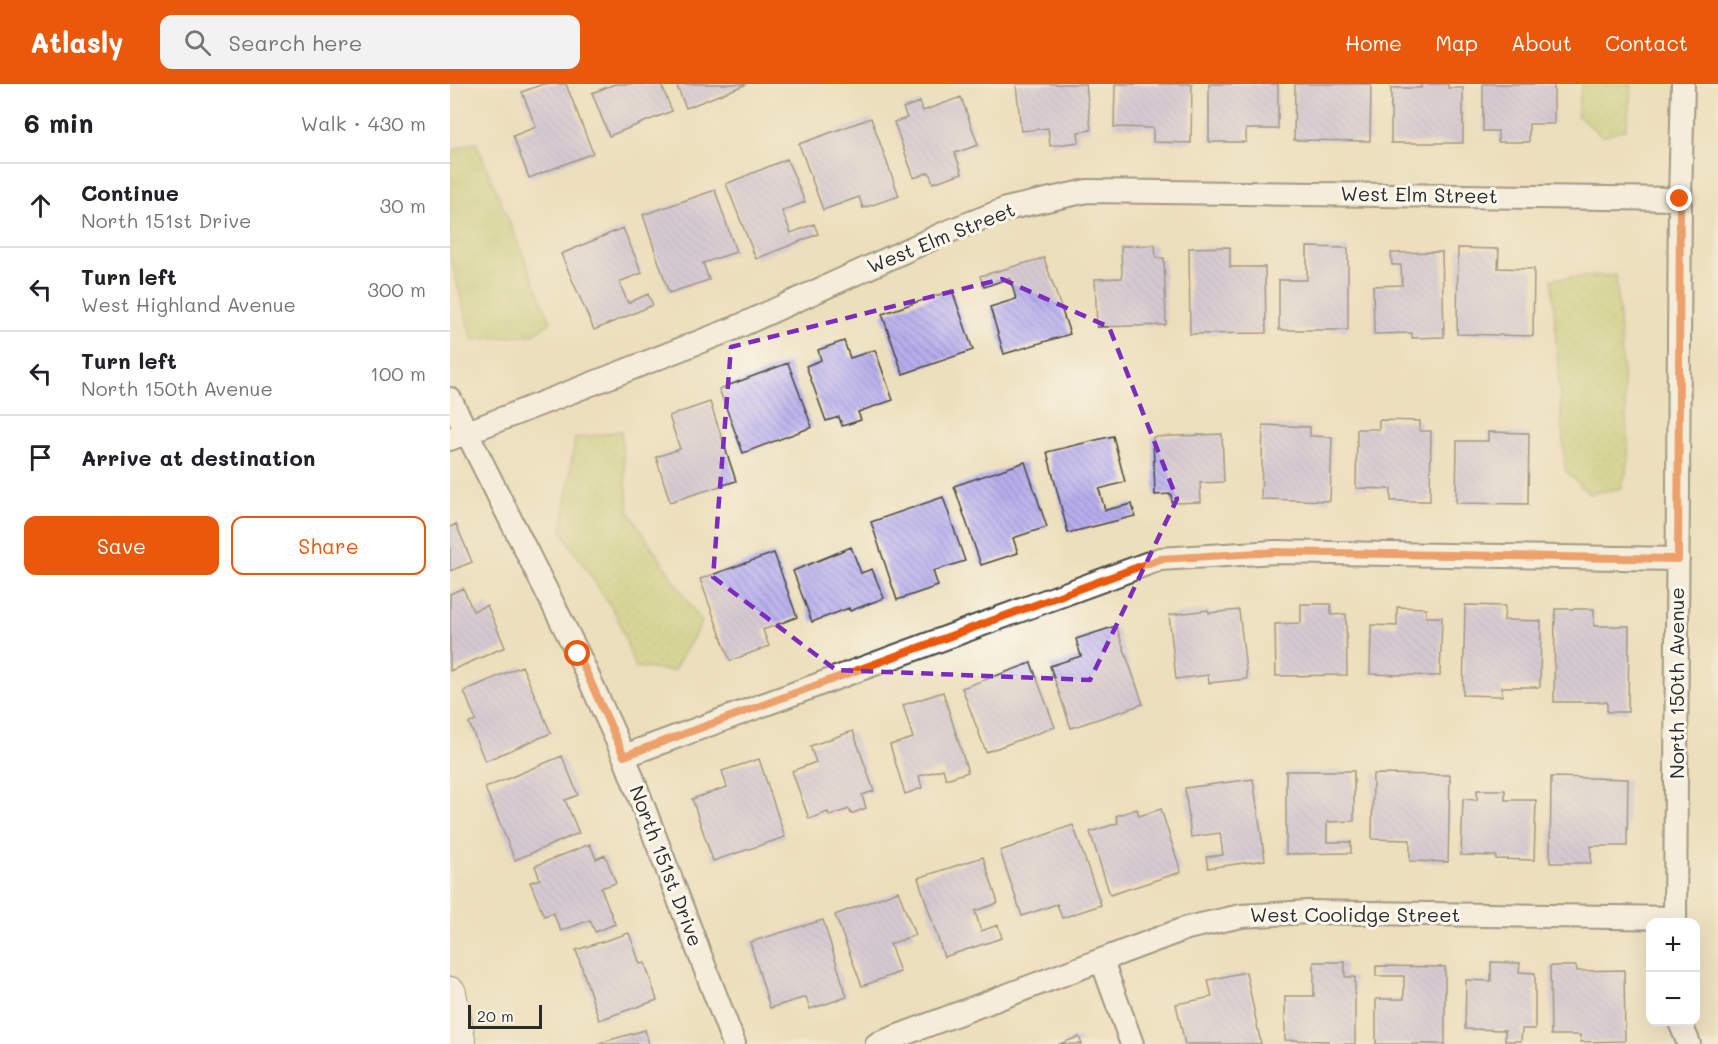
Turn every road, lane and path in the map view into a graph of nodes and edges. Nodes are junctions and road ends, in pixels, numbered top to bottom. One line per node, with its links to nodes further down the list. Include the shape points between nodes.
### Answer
1 (1683, 84): 2 (street, North 150th Avenue)
2 (1680, 199): 4 (street, West Elm Street, via 1087,191 1006,208 735,328); 5 (street, North 150th Avenue)
3 (450, 399): 4 (street, North 151st Drive)
4 (458, 436): 6 (street, North 151st Drive, via 578,654)
5 (1678, 559): 6 (street, via 1275,552 1160,559); 7 (street, North 150th Avenue)
6 (624, 756): 13 (street, North 151st Drive)
7 (1675, 918)
8 (1646, 919): 9 (street, West Coolidge Street, via 1274,912 1196,926)
9 (1102, 962): 14 (street, West Coolidge Street); 15 (street)
10 (450, 993): 12 (street)
11 (1682, 1026): 16 (street)
12 (460, 1044)
13 (734, 1044)
14 (877, 1044)
15 (1131, 1044)
16 (1689, 1044)

